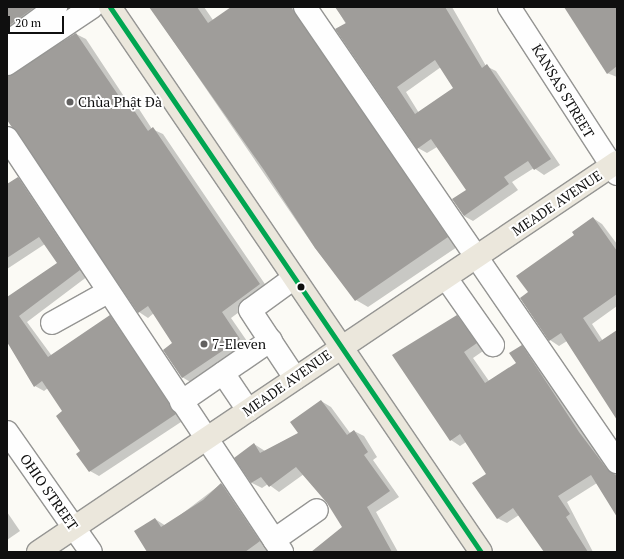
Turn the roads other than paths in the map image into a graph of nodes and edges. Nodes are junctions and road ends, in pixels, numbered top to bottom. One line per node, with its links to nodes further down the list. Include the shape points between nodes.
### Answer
1 (56, 7): 6 (street)
2 (92, 7): 7 (street)
3 (110, 7): 11 (main road)
4 (305, 7): 10 (street)
5 (509, 7): 9 (street, KANSAS STREET)
6 (7, 43)
7 (7, 64)
8 (7, 138): 13 (street)
9 (615, 167): 10 (main road, MEADE AVENUE)
10 (478, 256): 12 (main road, MEADE AVENUE); 24 (street)
11 (294, 278): 15 (street, via 250,310); 16 (main road)
12 (446, 278): 16 (main road, MEADE AVENUE); 17 (street)
13 (108, 292): 14 (street); 20 (street)
14 (52, 323)
15 (271, 340): 18 (street); 19 (street)
16 (343, 345): 19 (main road, MEADE AVENUE); 30 (main road)
17 (493, 345)
18 (222, 373): 20 (street); 21 (street)
19 (295, 378): 21 (main road, MEADE AVENUE)
20 (181, 402): 23 (street)
21 (248, 410): 23 (main road, MEADE AVENUE)
22 (7, 432): 26 (street, OHIO STREET)
23 (205, 439): 26 (main road, MEADE AVENUE); 27 (street)
24 (617, 462)
25 (317, 510): 27 (street)
26 (74, 528): 28 (main road, MEADE AVENUE); 29 (street, OHIO STREET)
27 (278, 546)
28 (38, 552)
29 (91, 552)
30 (481, 552)

